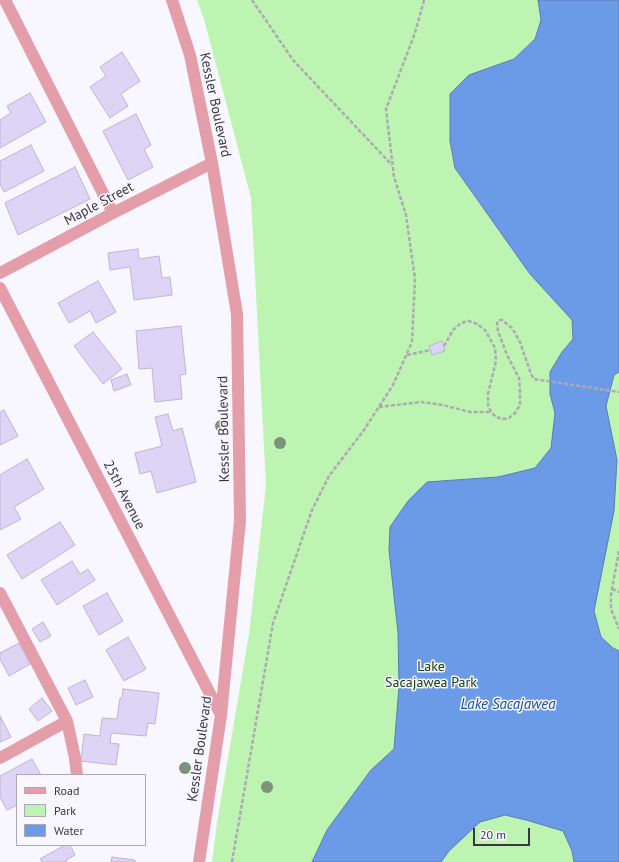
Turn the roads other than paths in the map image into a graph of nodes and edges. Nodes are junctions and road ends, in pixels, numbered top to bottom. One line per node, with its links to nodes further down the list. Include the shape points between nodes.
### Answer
1 (4, 0): 4 (street)
2 (172, 0): 3 (street, Kessler Boulevard, via 190,54)
3 (212, 163): 4 (street, Maple Street); 8 (street, Kessler Boulevard, via 237,314 240,521)
4 (113, 213): 5 (street, Maple Street)
5 (0, 273)
6 (0, 288): 8 (street, 25th Avenue)
7 (0, 593): 9 (street)
8 (221, 715): 12 (street, Kessler Boulevard)
9 (67, 721): 10 (street); 11 (street)
10 (0, 758)
11 (77, 774)
12 (199, 862)

